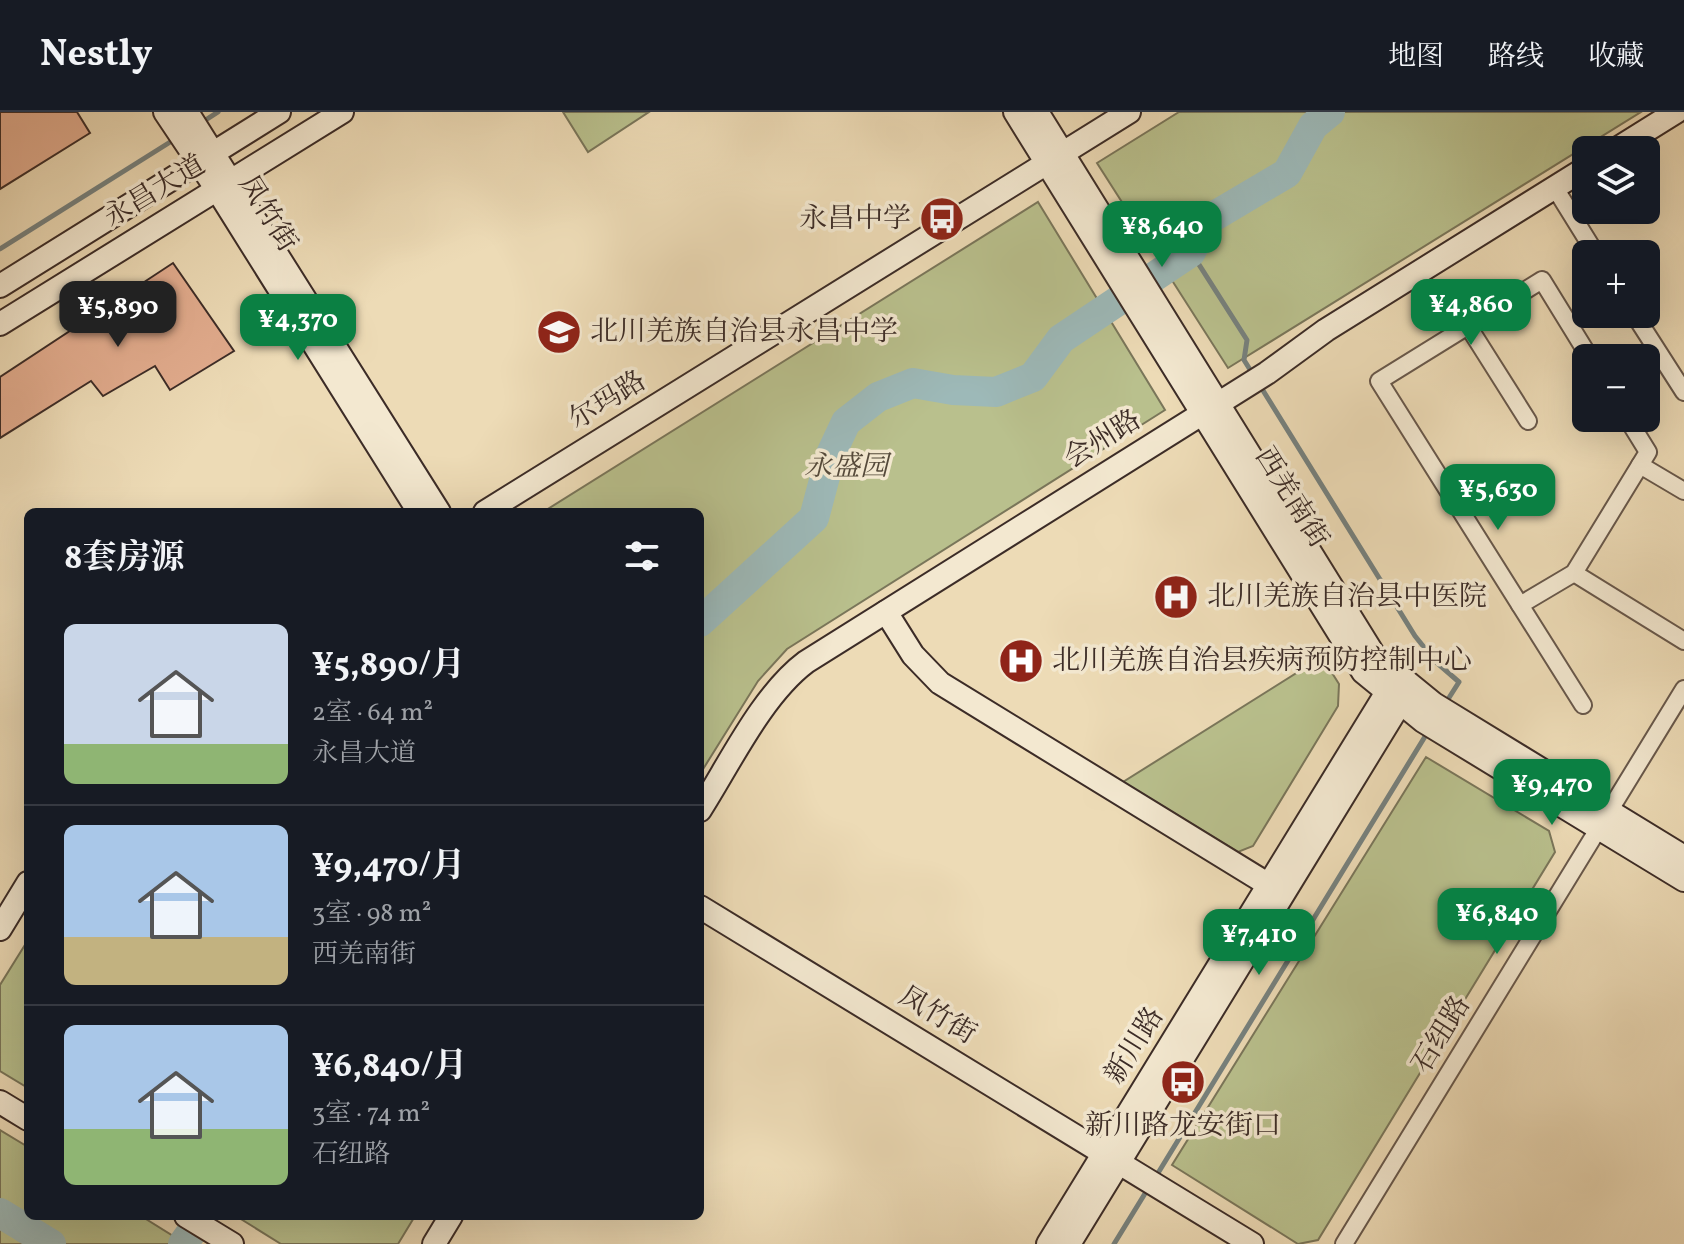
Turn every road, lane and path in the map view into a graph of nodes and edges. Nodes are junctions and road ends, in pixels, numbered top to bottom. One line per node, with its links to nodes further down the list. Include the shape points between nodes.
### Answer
1 (279, 112): 9 (street, 永昌大道)
2 (342, 112): 12 (street, 永昌大道)
3 (1015, 112): 10 (street, 西羌南街)
4 (1037, 112): 10 (street, 西羌南街)
5 (1129, 112): 10 (street, 尔玛路)
6 (1676, 112): 8 (street)
7 (173, 113): 9 (street, 凤竹街)
8 (1637, 136)
9 (200, 150): 12 (street, 凤竹街); 15 (street, 永昌大道)
10 (1055, 158): 21 (street, 西羌南街); 28 (street, 尔玛路)
11 (1572, 177): 13 (street, 会州路)
12 (223, 185): 16 (street, 永昌大道); 26 (street, 凤竹街); 27 (street, 凤竹街)
13 (1555, 188): 14 (street); 21 (street, 会州路)
14 (1587, 240)
15 (0, 286)
16 (0, 324)
17 (1468, 326): 19 (street, via 1542,280); 22 (street); 30 (street, via 1379,381)
18 (1643, 328): 20 (street)
19 (1581, 344)
20 (1684, 392)
21 (1210, 409): 31 (street, 会州路); 33 (street, 西羌南街)
22 (1528, 421)
23 (1636, 432): 24 (street, via 1648,452)
24 (1640, 465): 25 (street); 29 (street)
25 (1684, 491)
26 (417, 508)
27 (436, 508)
28 (491, 508)
29 (1574, 573): 30 (street); 32 (street)
30 (1520, 605): 35 (street)
31 (886, 612): 36 (street, 会州路, via 782,683); 40 (street, via 913,655 940,683)
32 (1684, 641)
33 (1399, 688): 37 (street, 西羌南街, via 1428,713); 40 (street, 新川路)
34 (1684, 689): 37 (street, 石纽路)
35 (1583, 705)
36 (704, 804)
37 (1604, 820): 38 (street, 西羌南街); 39 (street, 西羌南街); 54 (street, 石纽路)
38 (1684, 857)
39 (1684, 880)
40 (1276, 889): 46 (street, 新川路)
41 (24, 890): 43 (street)
42 (704, 909): 46 (street, 凤竹街)
43 (0, 929)
44 (0, 1102): 45 (street)
45 (24, 1117)
46 (1111, 1158): 51 (street, 新川路); 52 (street, 新川路); 53 (street, 凤竹街)
47 (193, 1220): 49 (street)
48 (449, 1220): 50 (street)
49 (232, 1244)
50 (434, 1244)
51 (1048, 1244)
52 (1069, 1244)
53 (1252, 1244)
54 (1344, 1244)

